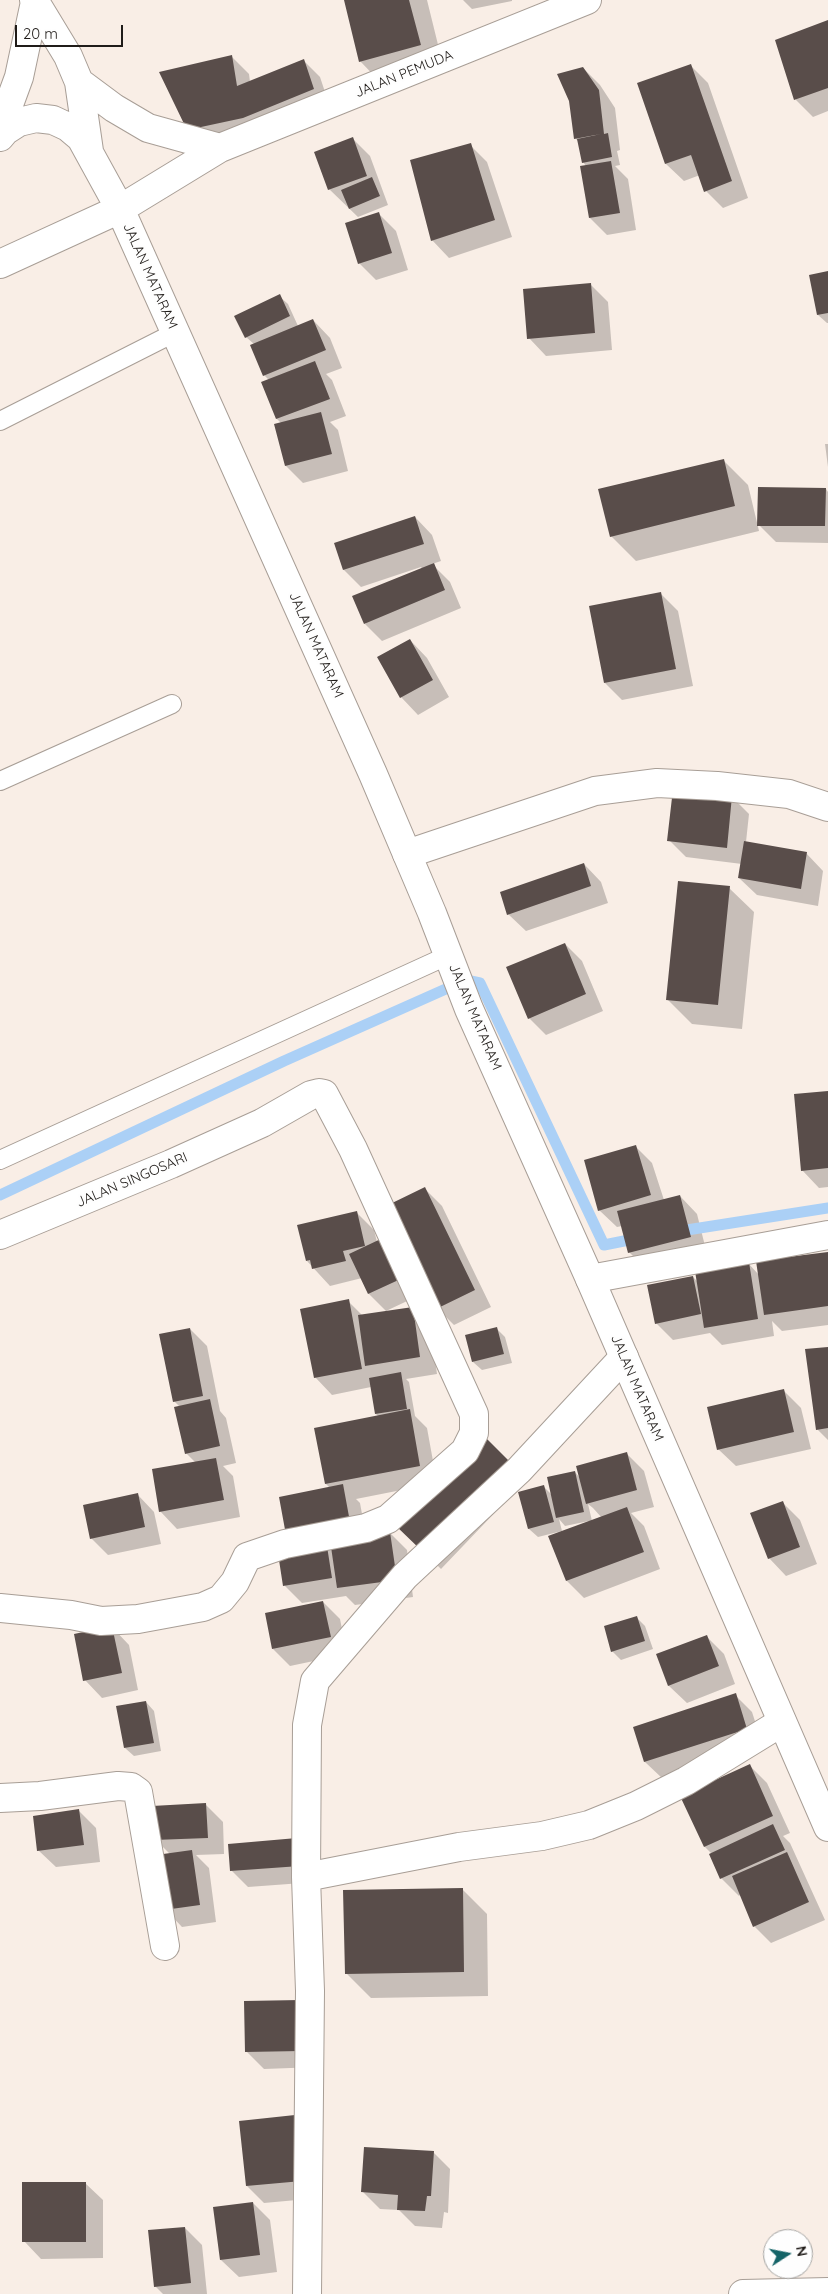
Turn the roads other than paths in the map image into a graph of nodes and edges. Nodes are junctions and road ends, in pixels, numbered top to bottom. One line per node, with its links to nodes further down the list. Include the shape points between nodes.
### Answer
1 (587, 0): 6 (street, JALAN PEMUDA)
2 (35, 1): 3 (street); 4 (street, via 19,77)
3 (80, 82): 6 (street, via 148,128); 7 (street)
4 (0, 129)
5 (0, 137): 7 (street, via 19,122 36,118 53,120 68,127)
6 (220, 148): 8 (street, JALAN PEMUDA)
7 (89, 152): 8 (street, JALAN MATARAM)
8 (120, 208): 9 (street, JALAN PEMUDA); 10 (street, JALAN MATARAM)
9 (0, 264)
10 (176, 332): 11 (lane); 15 (street, JALAN MATARAM)
11 (0, 421)
12 (172, 704): 13 (lane)
13 (0, 781)
14 (828, 807): 15 (street, via 790,794 657,783 595,791)
15 (407, 854): 16 (street, JALAN MATARAM)
16 (452, 963): 17 (lane); 20 (street, JALAN MATARAM)
17 (0, 1160)
18 (0, 1235): 22 (street, JALAN SINGOSARI, via 171,1164 262,1123 311,1095 324,1094 353,1149 474,1414 474,1433 465,1451 388,1519 366,1528 285,1544 248,1557 235,1582 221,1599 203,1607 101,1621)
19 (828, 1236): 20 (street)
20 (590, 1279): 21 (street, JALAN MATARAM)
21 (624, 1357): 23 (street, JALAN MATARAM); 26 (street, via 518,1470 405,1576 314,1681 307,1725)
22 (0, 1608)
23 (782, 1722): 25 (street, JALAN MATARAM); 26 (street, via 686,1782 589,1825)
24 (0, 1798): 27 (street, via 118,1786 131,1787 138,1792)
25 (828, 1827)
26 (306, 1877): 29 (street, via 310,1991)
27 (164, 1946)
28 (828, 2292): 30 (street)
29 (307, 2294)
30 (743, 2294)

